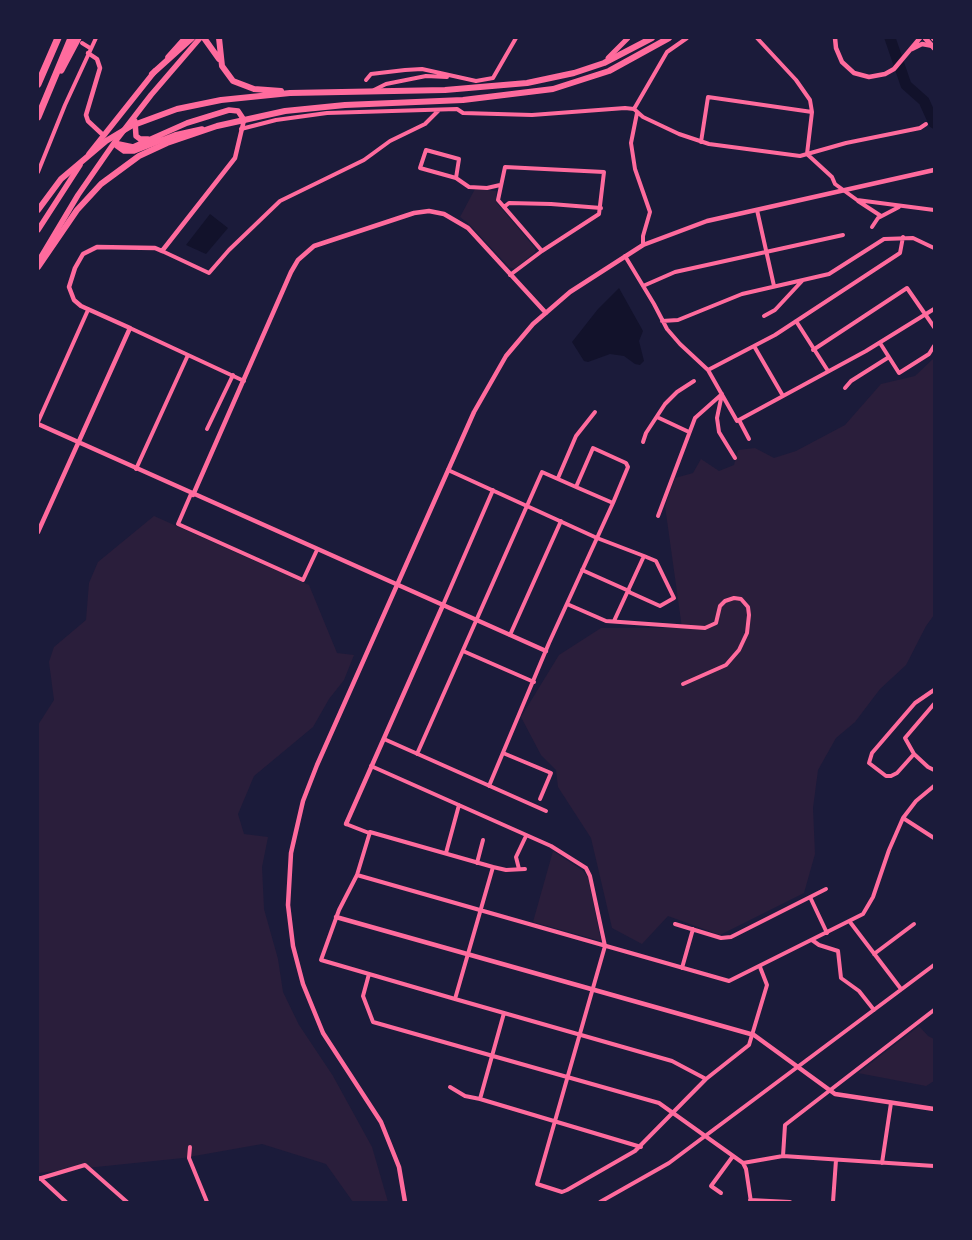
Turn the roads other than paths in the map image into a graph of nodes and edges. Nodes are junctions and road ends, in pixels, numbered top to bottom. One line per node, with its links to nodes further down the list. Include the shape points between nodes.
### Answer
1 (58, 38): 26 (highway)
2 (71, 38): 29 (highway)
3 (96, 38): 19 (street)
4 (186, 38): 23 (main road)
5 (192, 38): 23 (highway)
6 (202, 38): 21 (highway, via 212,46); 33 (main road)
7 (219, 38): 21 (highway)
8 (516, 38): 24 (street, via 493,78 476,81)
9 (628, 38): 22 (main road, via 611,56)
10 (652, 38): 22 (highway)
11 (669, 38): 35 (highway, via 609,71 553,89 463,100 326,106)
12 (687, 38): 31 (street, via 667,52)
13 (757, 38): 32 (street, via 806,92)
14 (835, 38): 20 (street, via 838,56 854,72 877,76 894,69)
15 (920, 38): 20 (street)
16 (925, 38): 18 (main road)
17 (80, 40): 19 (street); 29 (highway)
18 (934, 47): 20 (street, via 922,44)
19 (89, 50): 40 (street, via 100,68 86,115); 46 (street)
20 (908, 52)
21 (222, 66): 28 (highway, via 239,85)
22 (590, 68): 27 (highway, via 501,86)
23 (152, 74): 40 (main road)
24 (453, 77): 25 (street, via 405,70 371,74); 27 (street, via 426,76 386,84)
25 (366, 80)
26 (38, 84)
27 (370, 92): 28 (highway)
28 (290, 93): 54 (highway, via 214,101 162,113 131,126 87,155 61,179)
29 (45, 99): 34 (highway)
30 (439, 110): 31 (street, via 532,115 618,108); 39 (street, via 367,110 310,115); 64 (street, via 425,124 390,141 364,160 280,201 209,273)
31 (635, 111): 42 (street); 62 (street, via 631,143 635,169 650,212)
32 (812, 112): 42 (street, via 708,97); 44 (street)
33 (136, 114): 41 (main road, via 136,136 143,140); 43 (main road)
34 (38, 116)
35 (244, 120): 37 (highway); 39 (street); 41 (main road, via 238,111 228,110)
36 (926, 124): 44 (street)
37 (217, 126): 38 (highway); 39 (street, via 232,124)
38 (209, 128): 43 (main road, via 187,131 134,152 124,151); 69 (highway, via 153,149 113,173 82,203)
39 (241, 128): 64 (street, via 238,150 229,167)
40 (103, 135): 43 (main road); 59 (main road)
41 (156, 137): 43 (main road, via 133,147)
42 (701, 142): 44 (street, via 800,156)
43 (114, 143): 68 (main road)
44 (807, 154): 49 (street)
45 (934, 170): 49 (street)
46 (38, 172)
47 (456, 178): 47 (street, via 459,159 426,150 420,168); 48 (street, via 469,186 487,188)
48 (500, 185): 51 (street, via 498,200); 53 (street, via 505,167 604,172)
49 (845, 191): 50 (street); 55 (street)
50 (857, 200): 52 (street); 57 (street)
51 (504, 206): 53 (street, via 509,203); 65 (street)
52 (899, 207): 56 (street); 57 (street)
53 (601, 208): 65 (street, via 599,214)
54 (38, 210)
55 (757, 210): 62 (street, via 684,229); 66 (street)
56 (934, 210)
57 (881, 216): 58 (street)
58 (872, 227)
59 (38, 230)
60 (843, 235): 66 (street)
61 (903, 237): 63 (street); 71 (street, via 884,239 829,274); 80 (street, via 900,253)
62 (643, 245): 67 (street)
63 (934, 248)
64 (162, 251): 75 (street, via 155,248 103,247 86,252 75,268 69,287 74,300)
65 (542, 251): 70 (street)
66 (766, 252): 72 (street, via 675,272); 73 (street)
67 (625, 256): 72 (street); 76 (street, via 570,292)
68 (38, 262)
69 (38, 267)
70 (510, 275): 76 (street); 92 (street, via 468,228 437,212 414,212 314,246 294,266)
71 (802, 281): 73 (street); 78 (street, via 775,310)
72 (643, 286): 79 (street)
73 (774, 286): 79 (street, via 727,299 678,320)
74 (934, 309): 77 (street)
75 (88, 310): 82 (street); 100 (street)
76 (546, 313): 108 (street, via 518,340 494,374)
77 (926, 314): 81 (street); 83 (street); 86 (street, via 907,288)
78 (764, 316)
79 (662, 321): 89 (street, via 672,336)
80 (796, 321): 84 (street); 86 (street)
81 (934, 327)
82 (130, 328): 87 (street); 104 (street)
83 (880, 343): 88 (street); 90 (street)
84 (754, 346): 89 (street); 96 (street)
85 (934, 346): 88 (street, via 928,354 899,373)
86 (814, 350): 90 (street)
87 (188, 355): 91 (street); 107 (street)
88 (889, 357): 94 (street)
89 (708, 370): 95 (street)
90 (828, 371): 96 (street)
91 (233, 374): 92 (street); 101 (street)
92 (244, 380): 112 (street)
93 (694, 381): 98 (street, via 672,396)
94 (845, 388)
95 (722, 394): 99 (street); 102 (street, via 698,413); 106 (street, via 716,421)
96 (783, 396): 99 (street)
97 (595, 412): 109 (street, via 576,436)
98 (657, 417): 102 (street); 105 (street)
99 (739, 420): 103 (street)
100 (38, 423): 104 (street)
101 (208, 429)
102 (689, 432): 115 (street)
103 (750, 439)
104 (78, 442): 107 (street); 117 (street)
105 (643, 442)
106 (735, 458)
107 (136, 469): 112 (street)
108 (448, 470): 111 (street); 122 (street)
109 (558, 478): 110 (street); 114 (street, via 542,472)
110 (576, 487): 113 (street); 113 (street, via 593,448 626,463 628,467)
111 (493, 490): 114 (street); 125 (street)
112 (192, 494): 119 (street); 119 (street, via 178,524 303,580)
113 (613, 503): 118 (street)
114 (527, 505): 116 (street); 126 (street)
115 (658, 516)
116 (561, 521): 118 (street); 128 (street)
117 (38, 532)
118 (598, 538): 120 (street); 121 (street)
119 (317, 550): 122 (street)
120 (644, 556): 123 (street); 123 (street, via 656,561 674,598 660,606)
121 (582, 570): 123 (street); 124 (street)
122 (397, 586): 125 (street); 209 (street, via 303,801 291,852 288,905 293,946 310,1005 331,1046 381,1122 399,1167)
123 (629, 591): 127 (street)
124 (568, 604): 127 (street, via 606,621); 130 (street)
125 (443, 605): 126 (street); 135 (street)
126 (476, 620): 128 (street); 129 (street)
127 (614, 621): 132 (street, via 710,627 718,621 720,606 725,601 734,598 746,603 750,615 747,633 735,655 726,664)
128 (510, 635): 130 (street)
129 (463, 651): 131 (street); 137 (street)
130 (546, 651): 131 (street)
131 (534, 682): 136 (street)
132 (683, 684)
133 (934, 690): 138 (street, via 915,703 872,754 869,763 886,776 891,776)
134 (934, 704): 138 (street, via 905,736)
135 (384, 739): 137 (street); 139 (street)
136 (503, 752): 141 (street); 143 (street, via 551,773)
137 (418, 754): 141 (street)
138 (914, 754): 140 (street)
139 (371, 766): 144 (street); 147 (street)
140 (934, 770)
141 (489, 786): 145 (street)
142 (934, 786): 146 (street)
143 (540, 799)
144 (459, 806): 149 (street); 152 (street)
145 (546, 811)
146 (903, 818): 150 (street); 162 (street, via 873,897 863,914)
147 (346, 824): 148 (street)
148 (369, 833): 152 (street); 157 (street)
149 (526, 836): 155 (street, via 516,856); 168 (street, via 551,846 586,868 594,888)
150 (934, 838)
151 (483, 840): 153 (street)
152 (446, 854): 153 (street)
153 (477, 863): 154 (street)
154 (492, 867): 155 (street); 160 (street)
155 (519, 869): 156 (street)
156 (525, 869)
157 (356, 875): 160 (street); 161 (street)
158 (826, 889): 159 (street)
159 (810, 897): 165 (street, via 731,937 721,938); 166 (street)
160 (481, 910): 168 (street); 169 (street)
161 (336, 916): 169 (street); 174 (street, via 321,960)
162 (850, 922): 166 (street); 170 (street)
163 (675, 924): 165 (street)
164 (914, 924): 170 (street)
165 (693, 929): 173 (street)
166 (827, 933): 167 (street)
167 (812, 940): 172 (street); 178 (street, via 838,951 841,978 859,991)
168 (605, 946): 173 (street); 176 (street)
169 (469, 954): 176 (street); 177 (street)
170 (874, 954): 175 (street)
171 (934, 965): 175 (street)
172 (760, 967): 173 (street, via 728,981); 182 (street, via 767,985)
173 (682, 968)
174 (369, 974): 177 (street); 183 (street, via 363,996 373,1022)
175 (901, 989): 178 (street)
176 (592, 990): 181 (street); 182 (street)
177 (455, 999): 180 (street)
178 (874, 1010): 184 (street)
179 (934, 1010): 188 (street)
180 (504, 1013): 181 (street); 183 (street)
181 (579, 1034): 185 (street); 186 (street, via 672,1060)
182 (754, 1035): 184 (street); 186 (street, via 749,1045)
183 (493, 1056): 185 (street); 189 (street)
184 (798, 1067): 188 (street); 194 (street)
185 (567, 1077): 192 (street, via 659,1104); 193 (street)
186 (706, 1080): 192 (street)
187 (450, 1087): 189 (street, via 465,1096)
188 (830, 1091): 190 (street); 198 (street, via 785,1125)
189 (480, 1099): 193 (street)
190 (891, 1103): 191 (street); 201 (street)
191 (934, 1109)
192 (673, 1113): 194 (street); 196 (street)
193 (555, 1120): 196 (street); 196 (street, via 537,1184 562,1192)
194 (705, 1137): 197 (street); 210 (street, via 669,1163)
195 (190, 1147): 208 (street, via 188,1158)
196 (641, 1147)
197 (733, 1156): 200 (street); 204 (street, via 711,1186)
198 (783, 1156): 199 (street); 200 (street)
199 (836, 1160): 201 (street); 212 (street)
200 (743, 1163): 205 (street)
201 (882, 1163): 202 (street)
202 (934, 1166)
203 (39, 1178): 206 (street); 207 (street, via 85,1165)
204 (721, 1193)
205 (751, 1201): 211 (street)
206 (66, 1202)
207 (127, 1202)
208 (207, 1202)
209 (405, 1202)
210 (600, 1202)
211 (790, 1202)
212 (834, 1202)

